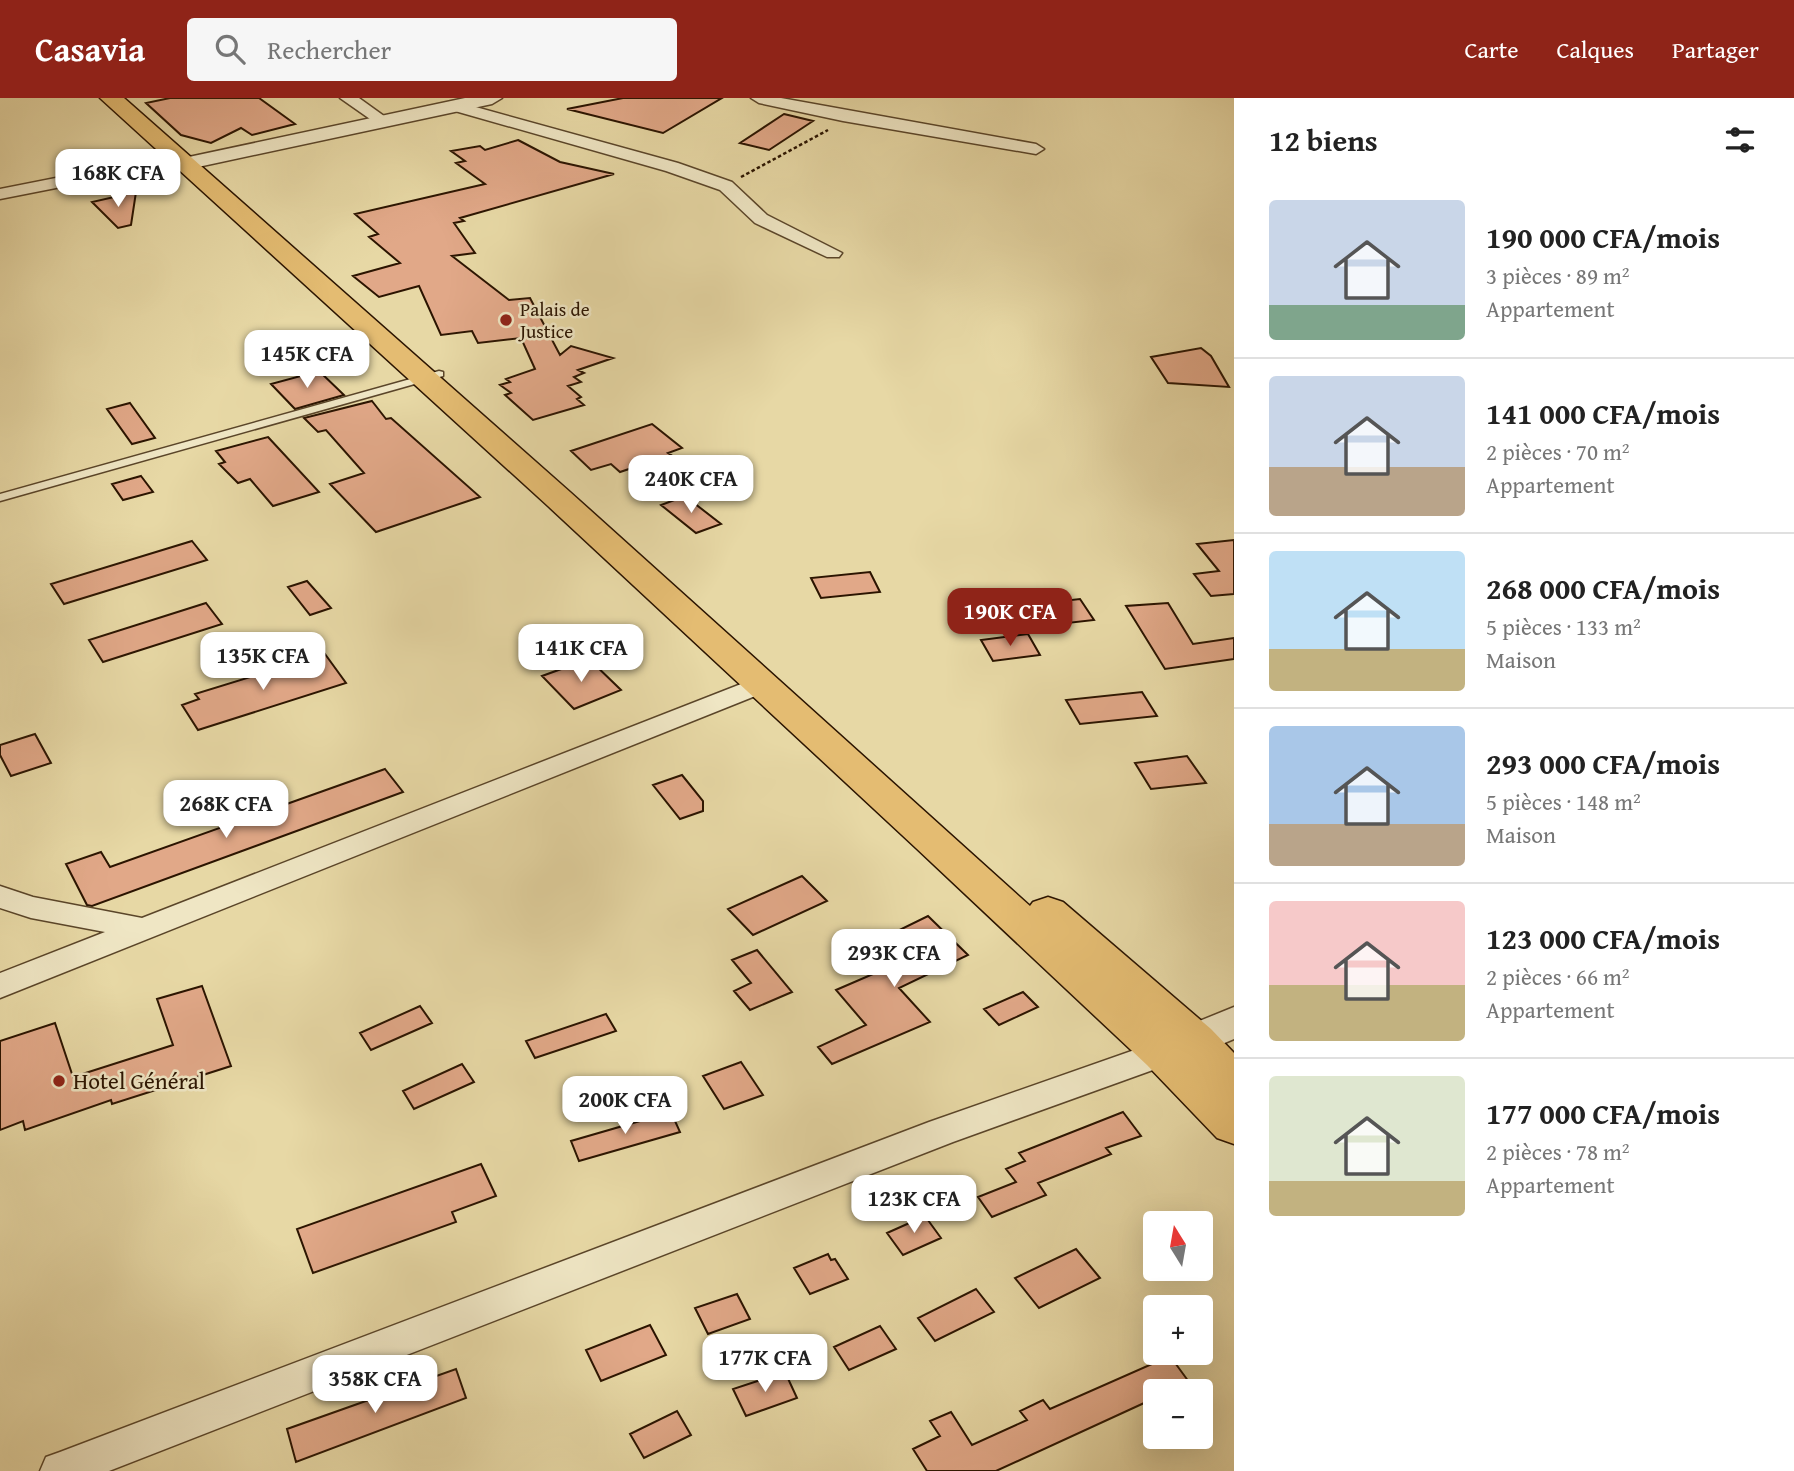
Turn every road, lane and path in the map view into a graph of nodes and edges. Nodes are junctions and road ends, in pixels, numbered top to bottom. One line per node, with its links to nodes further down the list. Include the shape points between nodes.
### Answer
1 (111, 98): 11 (highway)
2 (130, 98): 11 (highway)
3 (348, 98): 8 (street)
4 (492, 98): 6 (street)
5 (760, 98): 9 (street)
6 (459, 102): 8 (street); 11 (street); 12 (street)
7 (861, 104): 9 (street)
8 (376, 116): 11 (street)
9 (841, 120): 10 (street); 12 (path)
10 (1036, 149)
11 (184, 160): 13 (street); 15 (highway)
12 (726, 186): 14 (street, via 761,219)
13 (0, 194)
14 (833, 253)
15 (431, 376): 16 (highway); 17 (lane)
16 (568, 496): 18 (highway); 23 (highway, via 780,678)
17 (0, 498)
18 (759, 685): 20 (street); 23 (highway)
19 (0, 898): 20 (street)
20 (140, 928): 21 (street)
21 (0, 986)
22 (1234, 1022): 23 (street)
23 (1179, 1047): 24 (highway); 25 (highway); 26 (street, via 928,1137)
24 (1234, 1083)
25 (1234, 1125)
26 (60, 1471)

